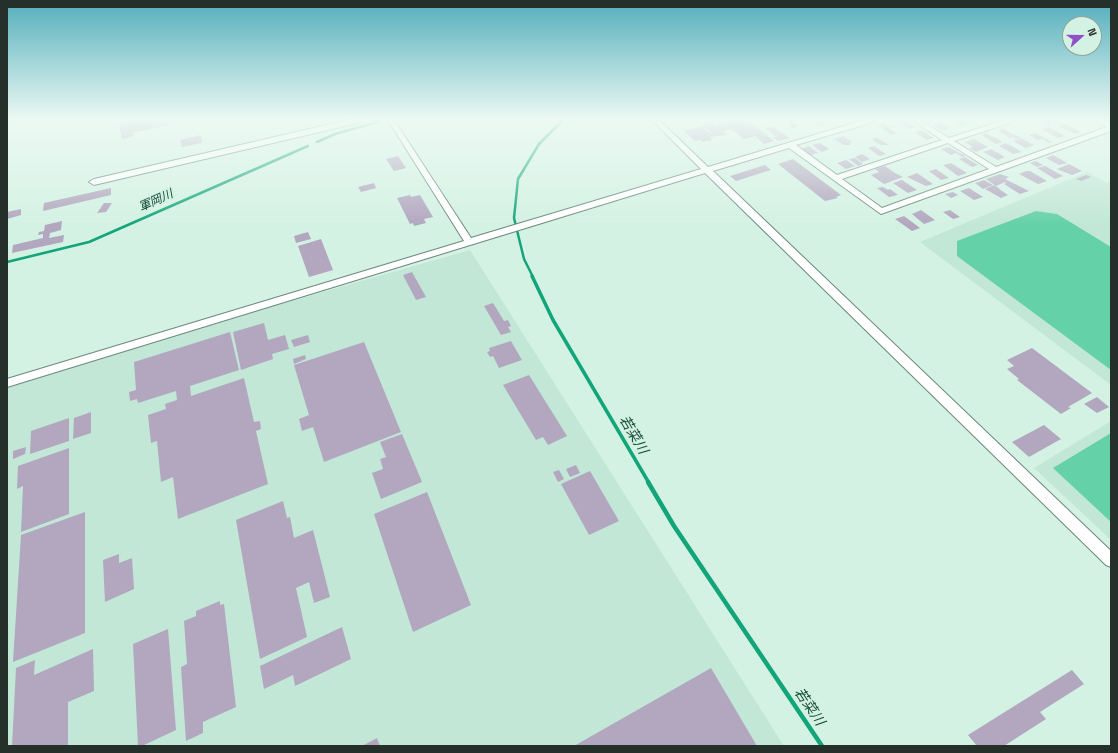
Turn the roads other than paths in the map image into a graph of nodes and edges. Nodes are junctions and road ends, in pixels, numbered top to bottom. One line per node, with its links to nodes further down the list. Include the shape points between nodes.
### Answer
1 (208, 155): 12 (street)
2 (413, 155): 13 (street)
3 (692, 155): 9 (street)
4 (754, 155): 9 (street)
5 (804, 155): 11 (street)
6 (905, 155): 11 (street)
7 (971, 155): 10 (street)
8 (1036, 155): 10 (street)
9 (707, 170): 13 (street); 15 (street)
10 (996, 170): 11 (street, via 881,211)
11 (836, 178)
12 (94, 182)
13 (469, 242): 14 (street)
14 (7, 383)
15 (1111, 560)

